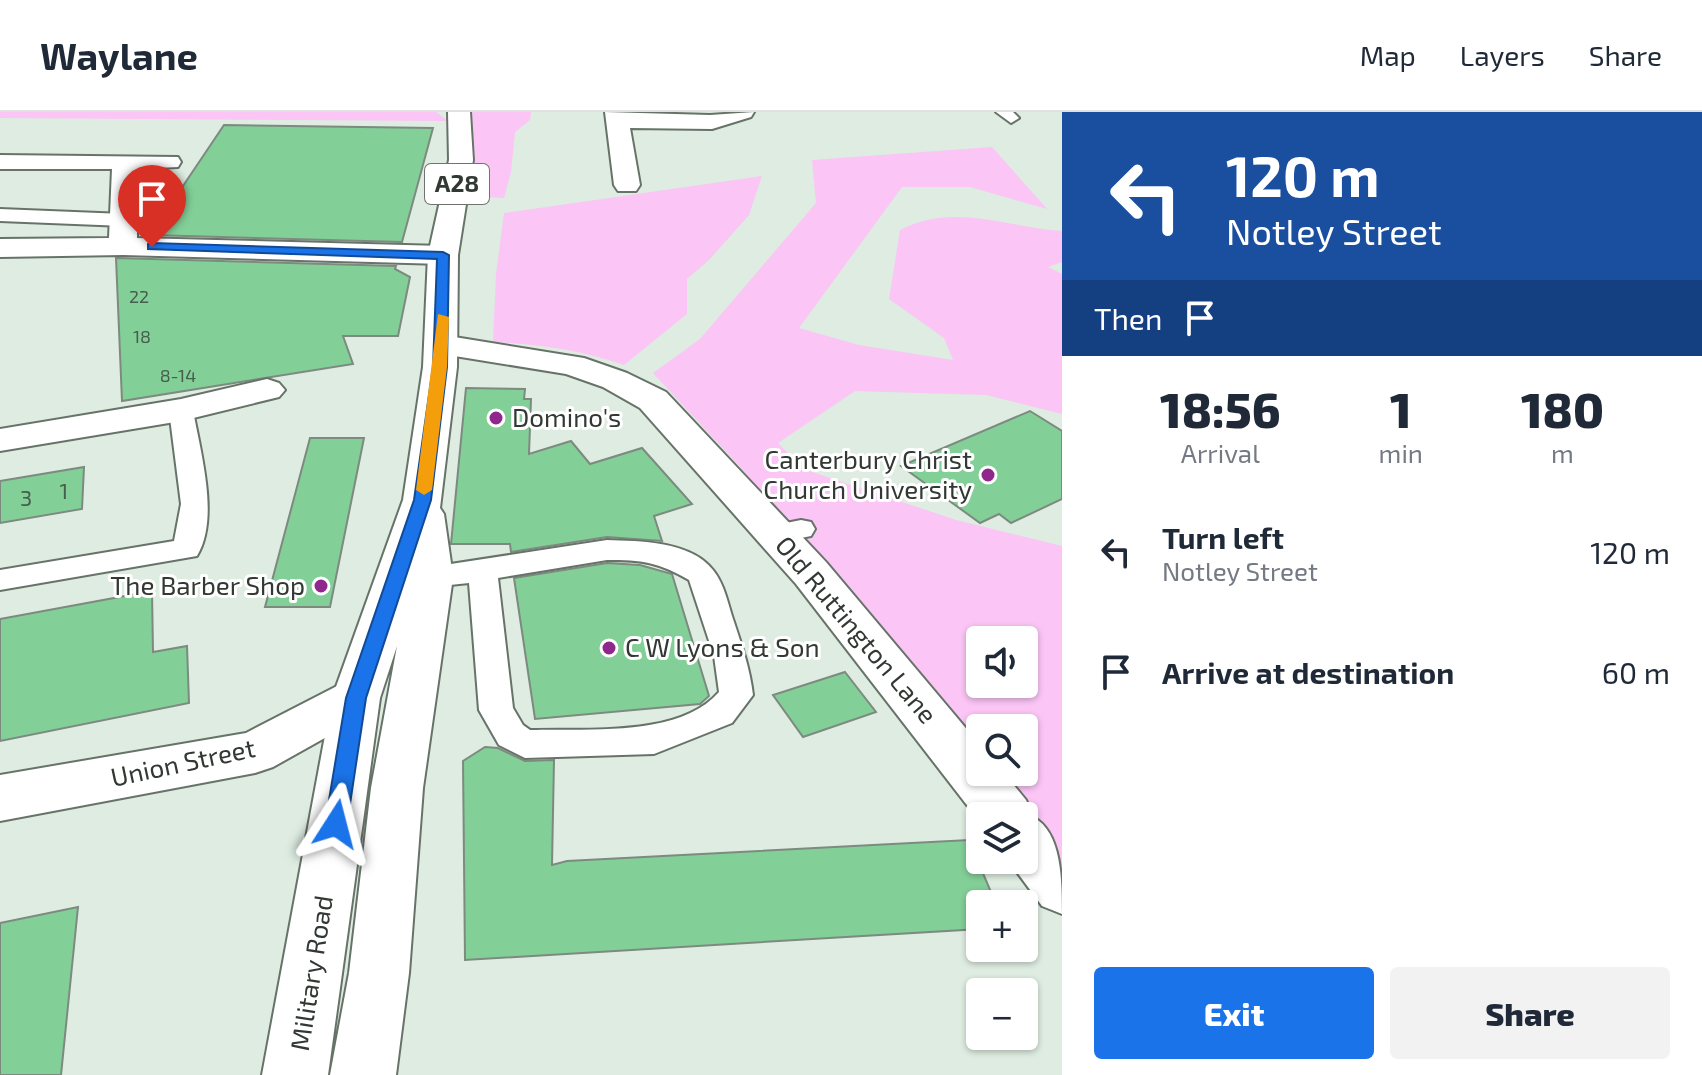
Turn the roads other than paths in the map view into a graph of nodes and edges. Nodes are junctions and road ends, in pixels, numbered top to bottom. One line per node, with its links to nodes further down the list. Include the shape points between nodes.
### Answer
1 (459, 112): 11 (main road, Military Road / A28, via 461,160)
2 (743, 112): 3 (main road, via 712,122)
3 (618, 117): 7 (main road)
4 (0, 162): 5 (main road)
5 (125, 162): 6 (main road); 9 (main road)
6 (169, 162)
7 (627, 185)
8 (0, 215): 9 (lane)
9 (124, 233): 10 (main road); 11 (main road)
10 (0, 248)
11 (443, 255): 12 (main road, Military Road / A28)
12 (442, 345): 16 (main road, Military Road / A28); 22 (main road, Old Ruttington Lane, via 572,365 653,400 789,531 821,584)
13 (267, 390): 14 (main road)
14 (181, 410): 15 (main road); 19 (lane, via 195,504 187,549)
15 (0, 440)
16 (423, 500): 18 (main road, Military Road / A28); 20 (main road, Military Road / A28)
17 (483, 571): 17 (lane, via 597,550 674,558 702,575 735,668 736,695 720,714 654,740 525,744 511,735 496,710); 18 (lane)
18 (431, 577): 26 (main road, Military Road / A28, via 397,788)
19 (0, 580)
20 (356, 698): 21 (main road, Union Street, via 255,752); 25 (main road, Military Road / A28)
21 (0, 798)
22 (996, 802)
23 (1038, 856): 24 (main road)
24 (1062, 888)
25 (295, 1075)
26 (363, 1075)

